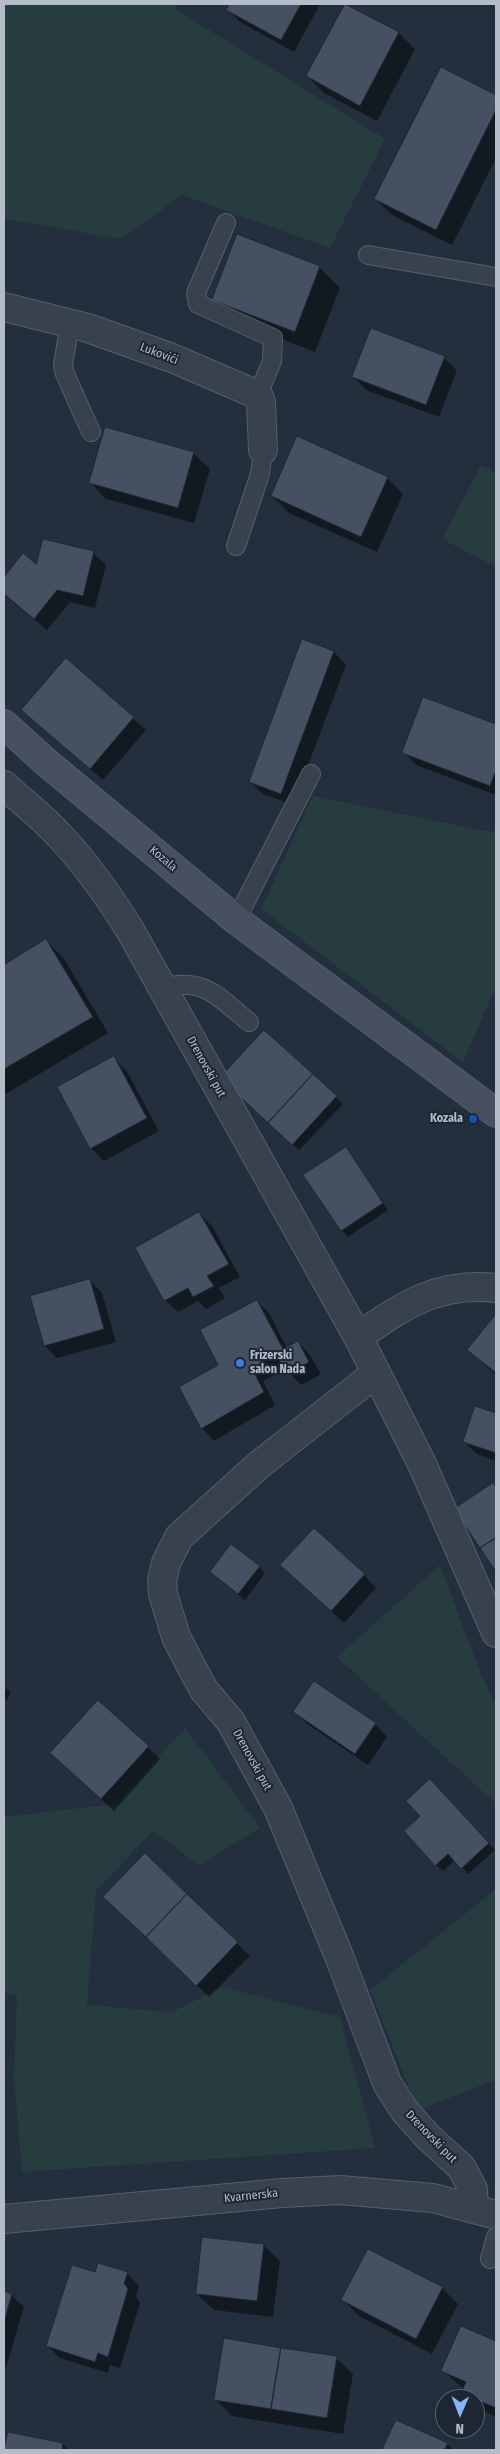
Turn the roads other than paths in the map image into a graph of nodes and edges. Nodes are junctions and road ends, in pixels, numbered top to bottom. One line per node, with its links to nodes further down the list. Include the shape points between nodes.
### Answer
1 (226, 223): 6 (lane, via 196,293 196,300 198,304 273,338 272,361)
2 (368, 255): 3 (lane)
3 (496, 277)
4 (4, 307): 5 (street, Lukovići)
5 (70, 323): 6 (street, Lukovići, via 172,358); 7 (lane, via 63,365)
6 (258, 395): 8 (street)
7 (91, 432)
8 (263, 450): 9 (lane, via 260,474)
9 (236, 546)
10 (4, 724): 13 (main road, Kozala)
11 (311, 774): 13 (lane)
12 (4, 785): 14 (street, Drenovski put, via 50,826 105,890)
13 (236, 920): 16 (main road, Kozala)
14 (162, 988): 15 (lane, via 174,984 205,986); 18 (street, Drenovski put)
15 (249, 1022)
16 (495, 1109)
17 (496, 1288): 18 (street, via 454,1287 429,1294)
18 (358, 1337): 19 (street, Drenovski put)
19 (376, 1373): 20 (street, Drenovski put, via 422,1464); 21 (street, Drenovski put, via 260,1464 179,1537 166,1562 162,1594 176,1637 204,1690 231,1722 278,1808 388,2083 404,2110 460,2167)
20 (496, 1633)
21 (485, 2212): 22 (street, Kvarnerska, via 433,2198 340,2190)
22 (4, 2219)
23 (496, 2237): 24 (lane)
24 (490, 2259)

